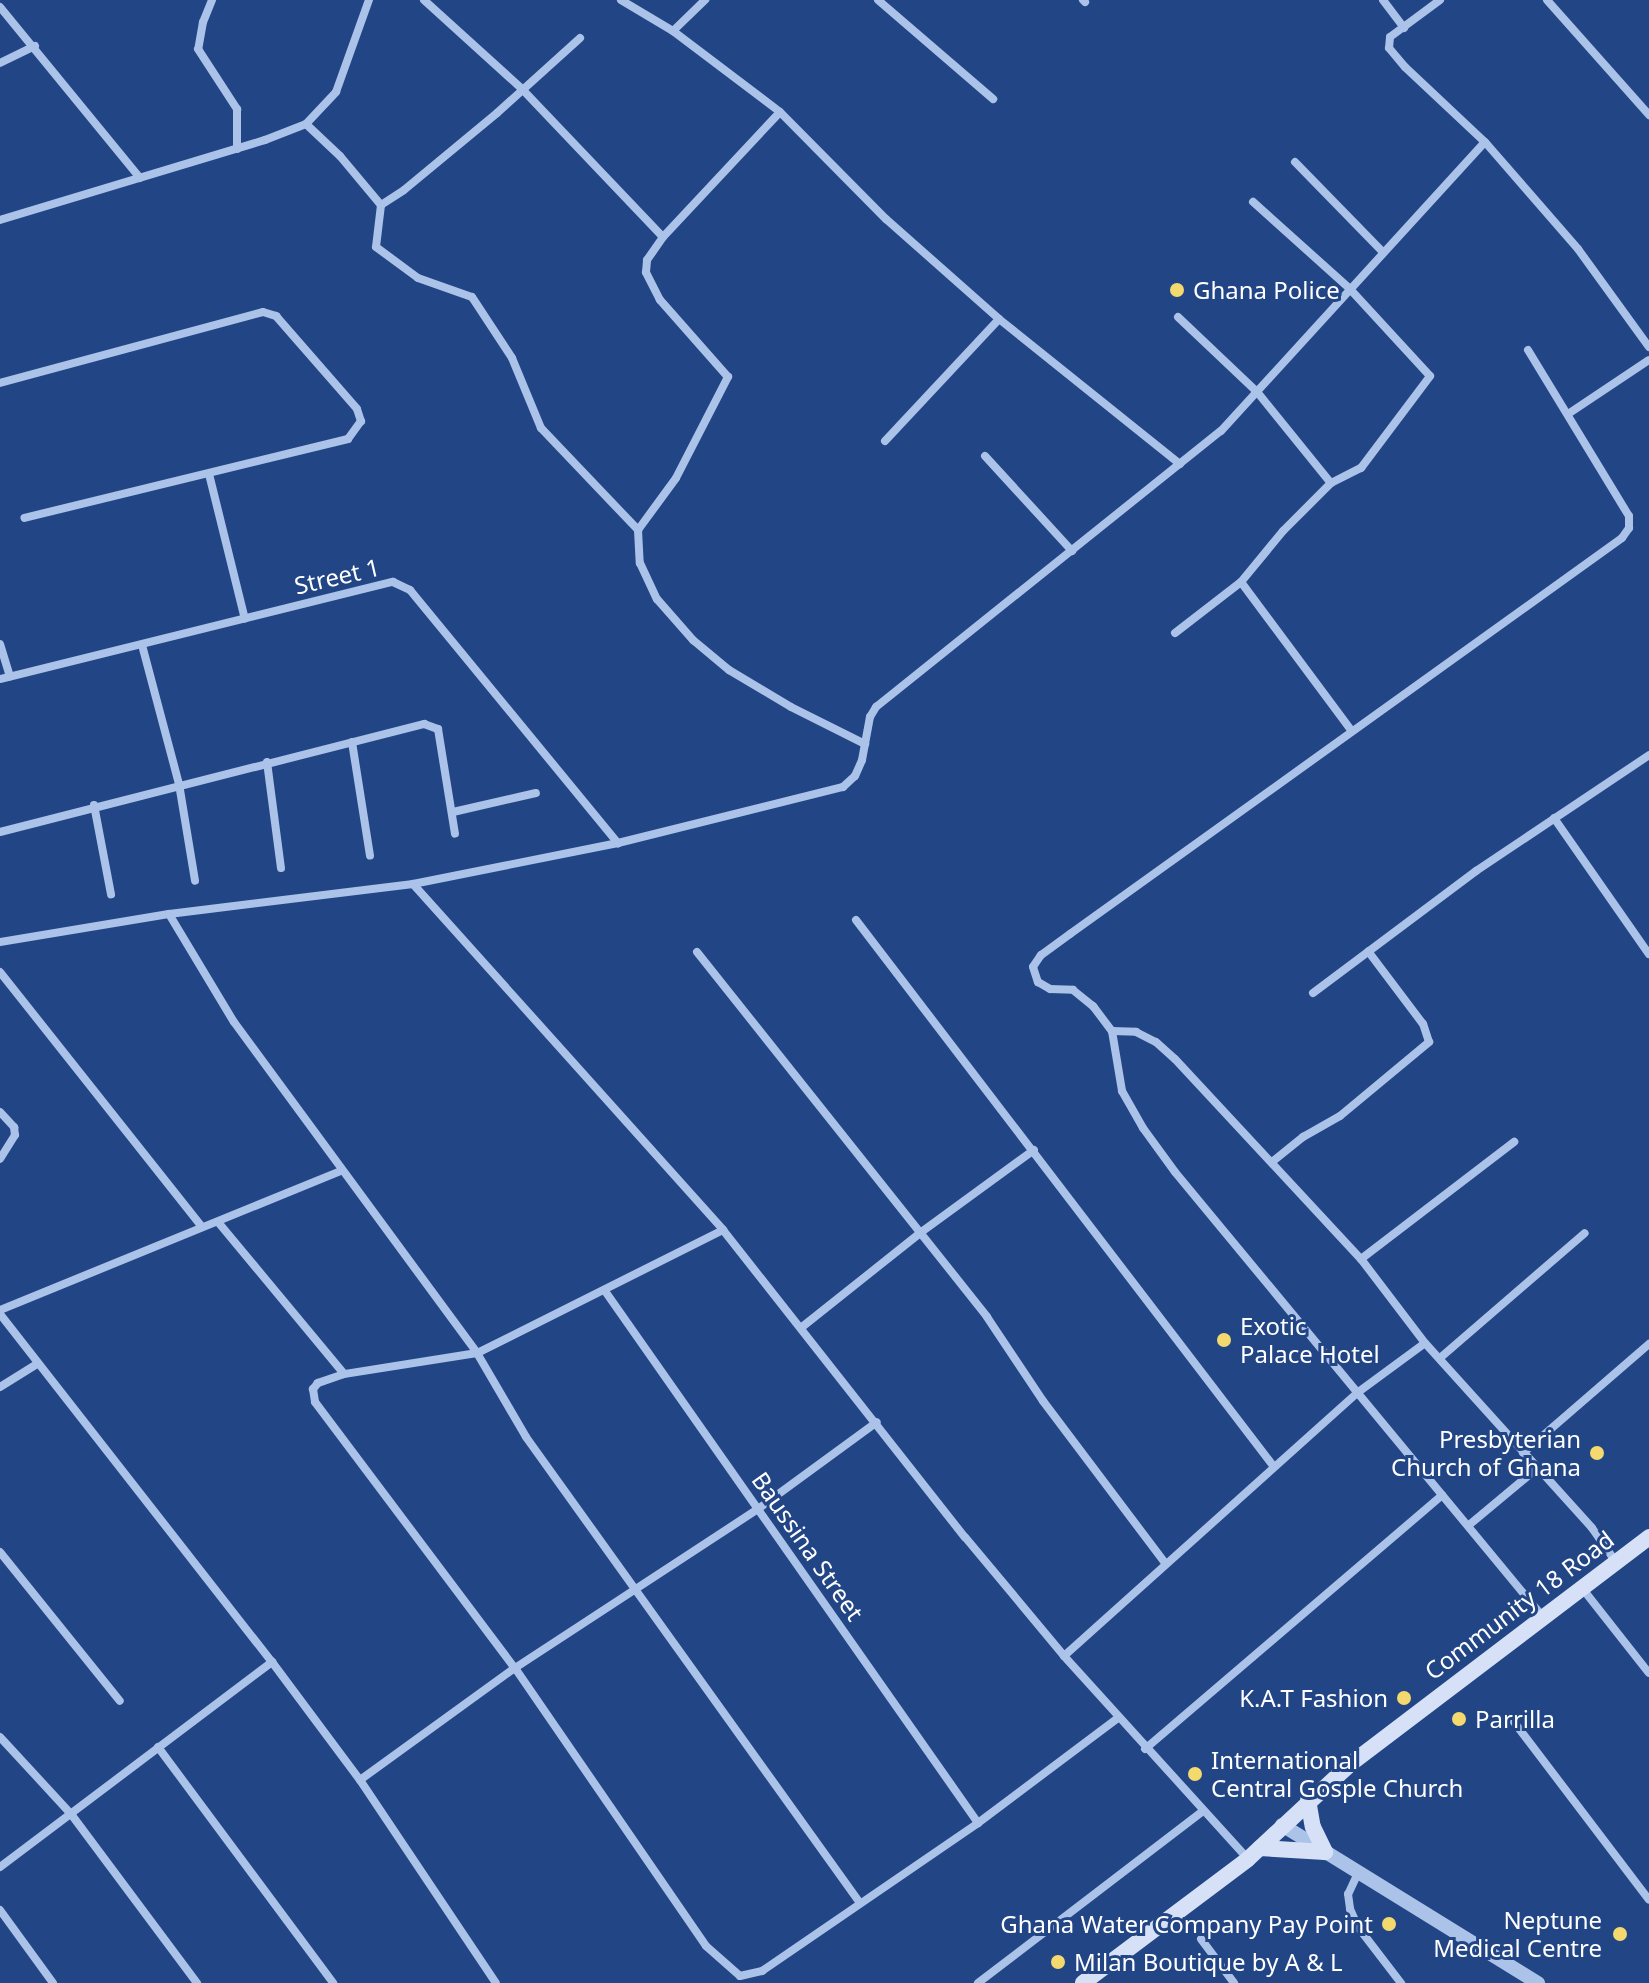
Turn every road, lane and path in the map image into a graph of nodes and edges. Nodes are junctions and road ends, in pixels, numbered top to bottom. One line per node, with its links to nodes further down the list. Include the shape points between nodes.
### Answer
1 (212, 0): 22 (street, via 198,49 237,109)
2 (369, 0): 20 (street, via 336,92)
3 (424, 0): 16 (street)
4 (621, 0): 12 (street)
5 (705, 0): 12 (street)
6 (878, 0): 17 (street)
7 (1383, 0): 11 (street)
8 (1440, 0): 11 (street)
9 (1547, 0): 19 (street)
10 (0, 7): 14 (street)
11 (1404, 28): 21 (street, via 1390,37 1389,48)
12 (673, 31): 18 (street)
13 (580, 38): 16 (street)
14 (35, 46): 15 (street); 24 (street)
15 (0, 63)
16 (522, 89): 26 (street); 28 (street)
17 (993, 99)
18 (780, 112): 28 (street); 32 (street, via 886,219)
19 (1649, 115)
20 (306, 124): 22 (street); 26 (street)
21 (1485, 142): 29 (street); 33 (street, via 1578,249)
22 (237, 149): 24 (street)
23 (1295, 162): 29 (street)
24 (140, 178): 27 (street)
25 (1253, 202): 30 (street)
26 (381, 205): 45 (street, via 376,247 418,278 472,297 512,358 541,428)
27 (0, 220)
28 (663, 237): 45 (street, via 647,260 646,272 660,300 728,377 676,478)
29 (1382, 251): 30 (street)
30 (1349, 288): 37 (street); 43 (street, via 1430,376 1377,451 1361,468)
31 (1178, 317): 37 (street)
32 (999, 319): 39 (street); 41 (street)
33 (1649, 347)
34 (1528, 350): 38 (street)
35 (1649, 360): 38 (street)
36 (0, 382): 42 (street, via 257,312 276,316 357,409 361,421 348,439)
37 (1258, 393): 41 (street); 43 (street)
38 (1568, 414): 54 (street, via 1629,516 1629,528)
39 (885, 441)
40 (985, 456): 46 (street)
41 (1180, 464): 46 (street)
42 (209, 474): 44 (street); 48 (street)
43 (1331, 483): 47 (street)
44 (25, 518)
45 (638, 530): 56 (street, via 640,563 657,599 693,640 753,685)
46 (1072, 551): 56 (street, via 876,707)
47 (1241, 582): 49 (street); 54 (street)
48 (245, 619): 51 (street, Street 1); 66 (street, Street 1, via 386,582 402,585)
49 (1175, 633)
50 (0, 644): 52 (street)
51 (142, 645): 52 (street, Street 1); 59 (street)
52 (10, 677): 53 (street, Street 1)
53 (0, 679)
54 (1351, 730): 80 (street, via 1041,955 1033,967 1038,982 1050,989 1073,990)
55 (352, 742): 58 (street); 62 (street, via 432,724 438,729); 67 (street)
56 (865, 744): 66 (street, via 855,776 843,787)
57 (1649, 755): 63 (street)
58 (267, 762): 59 (street); 68 (street)
59 (179, 784): 61 (street); 69 (street)
60 (536, 793): 62 (street)
61 (94, 805): 64 (street); 71 (street)
62 (453, 812): 65 (street)
63 (1554, 818): 75 (street); 77 (street)
64 (0, 832)
65 (455, 834)
66 (618, 843): 70 (street)
67 (370, 856)
68 (281, 868)
69 (195, 881)
70 (413, 884): 72 (street); 89 (street)
71 (111, 894)
72 (169, 914): 74 (street); 86 (street, via 234,1022)
73 (856, 920): 83 (street)
74 (0, 942)
75 (1368, 951): 79 (street); 85 (street, via 1423,1024 1427,1047)
76 (697, 952): 90 (street)
77 (1649, 954)
78 (0, 972): 88 (street)
79 (1313, 993)
80 (1112, 1031): 85 (street, via 1136,1032 1156,1042); 103 (street, via 1122,1091 1143,1128)
81 (0, 1112): 84 (street, via 15,1135)
82 (1514, 1142): 92 (street)
83 (1034, 1150): 90 (street); 106 (street)
84 (0, 1159)
85 (1272, 1162): 92 (street)
86 (340, 1171): 87 (street); 98 (street)
87 (218, 1222): 88 (street); 101 (street)
88 (202, 1227): 94 (street)
89 (723, 1230): 93 (street); 95 (street)
90 (920, 1233): 95 (street); 114 (street)
91 (1585, 1233): 99 (street)
92 (1361, 1259): 96 (street)
93 (605, 1291): 98 (street); 109 (street, Baussina Street)
94 (0, 1312): 100 (street)
95 (802, 1327): 104 (street)
96 (1425, 1343): 99 (street); 103 (street)
97 (1649, 1344): 105 (street)
98 (477, 1353): 101 (street); 116 (street, via 526,1437)
99 (1440, 1358): 105 (street)
100 (37, 1364): 102 (street); 119 (street)
101 (344, 1374): 120 (street, via 318,1383 313,1389 315,1402)
102 (0, 1387)
103 (1357, 1393): 106 (street); 108 (street)
104 (877, 1422): 109 (street); 118 (street)
105 (1523, 1453): 107 (street)
106 (1274, 1467): 114 (street)
107 (1535, 1470): 110 (street); 113 (street, via 1592,1528)
108 (1442, 1495): 110 (street); 127 (street)
109 (758, 1509): 116 (street); 132 (street, Baussina Street)
110 (1469, 1525): 117 (street)
111 (1649, 1537): 113 (main road, Community 18 Road)
112 (0, 1552): 122 (street)
113 (1616, 1562): 115 (main road, Community 18 Road)
114 (1166, 1564): 118 (street)
115 (1582, 1588): 117 (main road, Community 18 Road); 121 (street)
116 (635, 1590): 120 (street); 139 (street)
117 (1543, 1618): 129 (main road, Community 18 Road)
118 (1064, 1656): 123 (street)
119 (272, 1662): 126 (street); 128 (street)
120 (515, 1668): 128 (street); 139 (street, via 706,1946 732,1972 740,1976 762,1971)
121 (1649, 1673)
122 (120, 1701)
123 (1118, 1718): 127 (street); 132 (street)
124 (1511, 1718): 138 (street)
125 (0, 1737): 131 (street)
126 (158, 1747): 131 (street); 144 (street)
127 (1145, 1749): 130 (street)
128 (360, 1780): 145 (street)
129 (1308, 1800): 133 (main road, Community 18 Road); 134 (main road)
130 (1202, 1812): 135 (street); 146 (street)
131 (71, 1814): 136 (street); 143 (street)
132 (978, 1823): 139 (street)
133 (1282, 1825): 134 (street); 135 (main road, Community 18 Road)
134 (1325, 1852): 135 (main road); 137 (street)
135 (1254, 1854): 147 (main road, Community 18 Road)
136 (0, 1867)
137 (1358, 1873): 149 (street, via 1348,1894 1350,1909); 150 (street)
138 (1649, 1900)
139 (860, 1903)
140 (0, 1910): 142 (street)
141 (1201, 1939): 148 (street)
142 (53, 1983)
143 (197, 1983)
144 (333, 1983)
145 (496, 1983)
146 (978, 1983)
147 (1083, 1983)
148 (1234, 1983)
149 (1401, 1983)
150 (1538, 1983)

